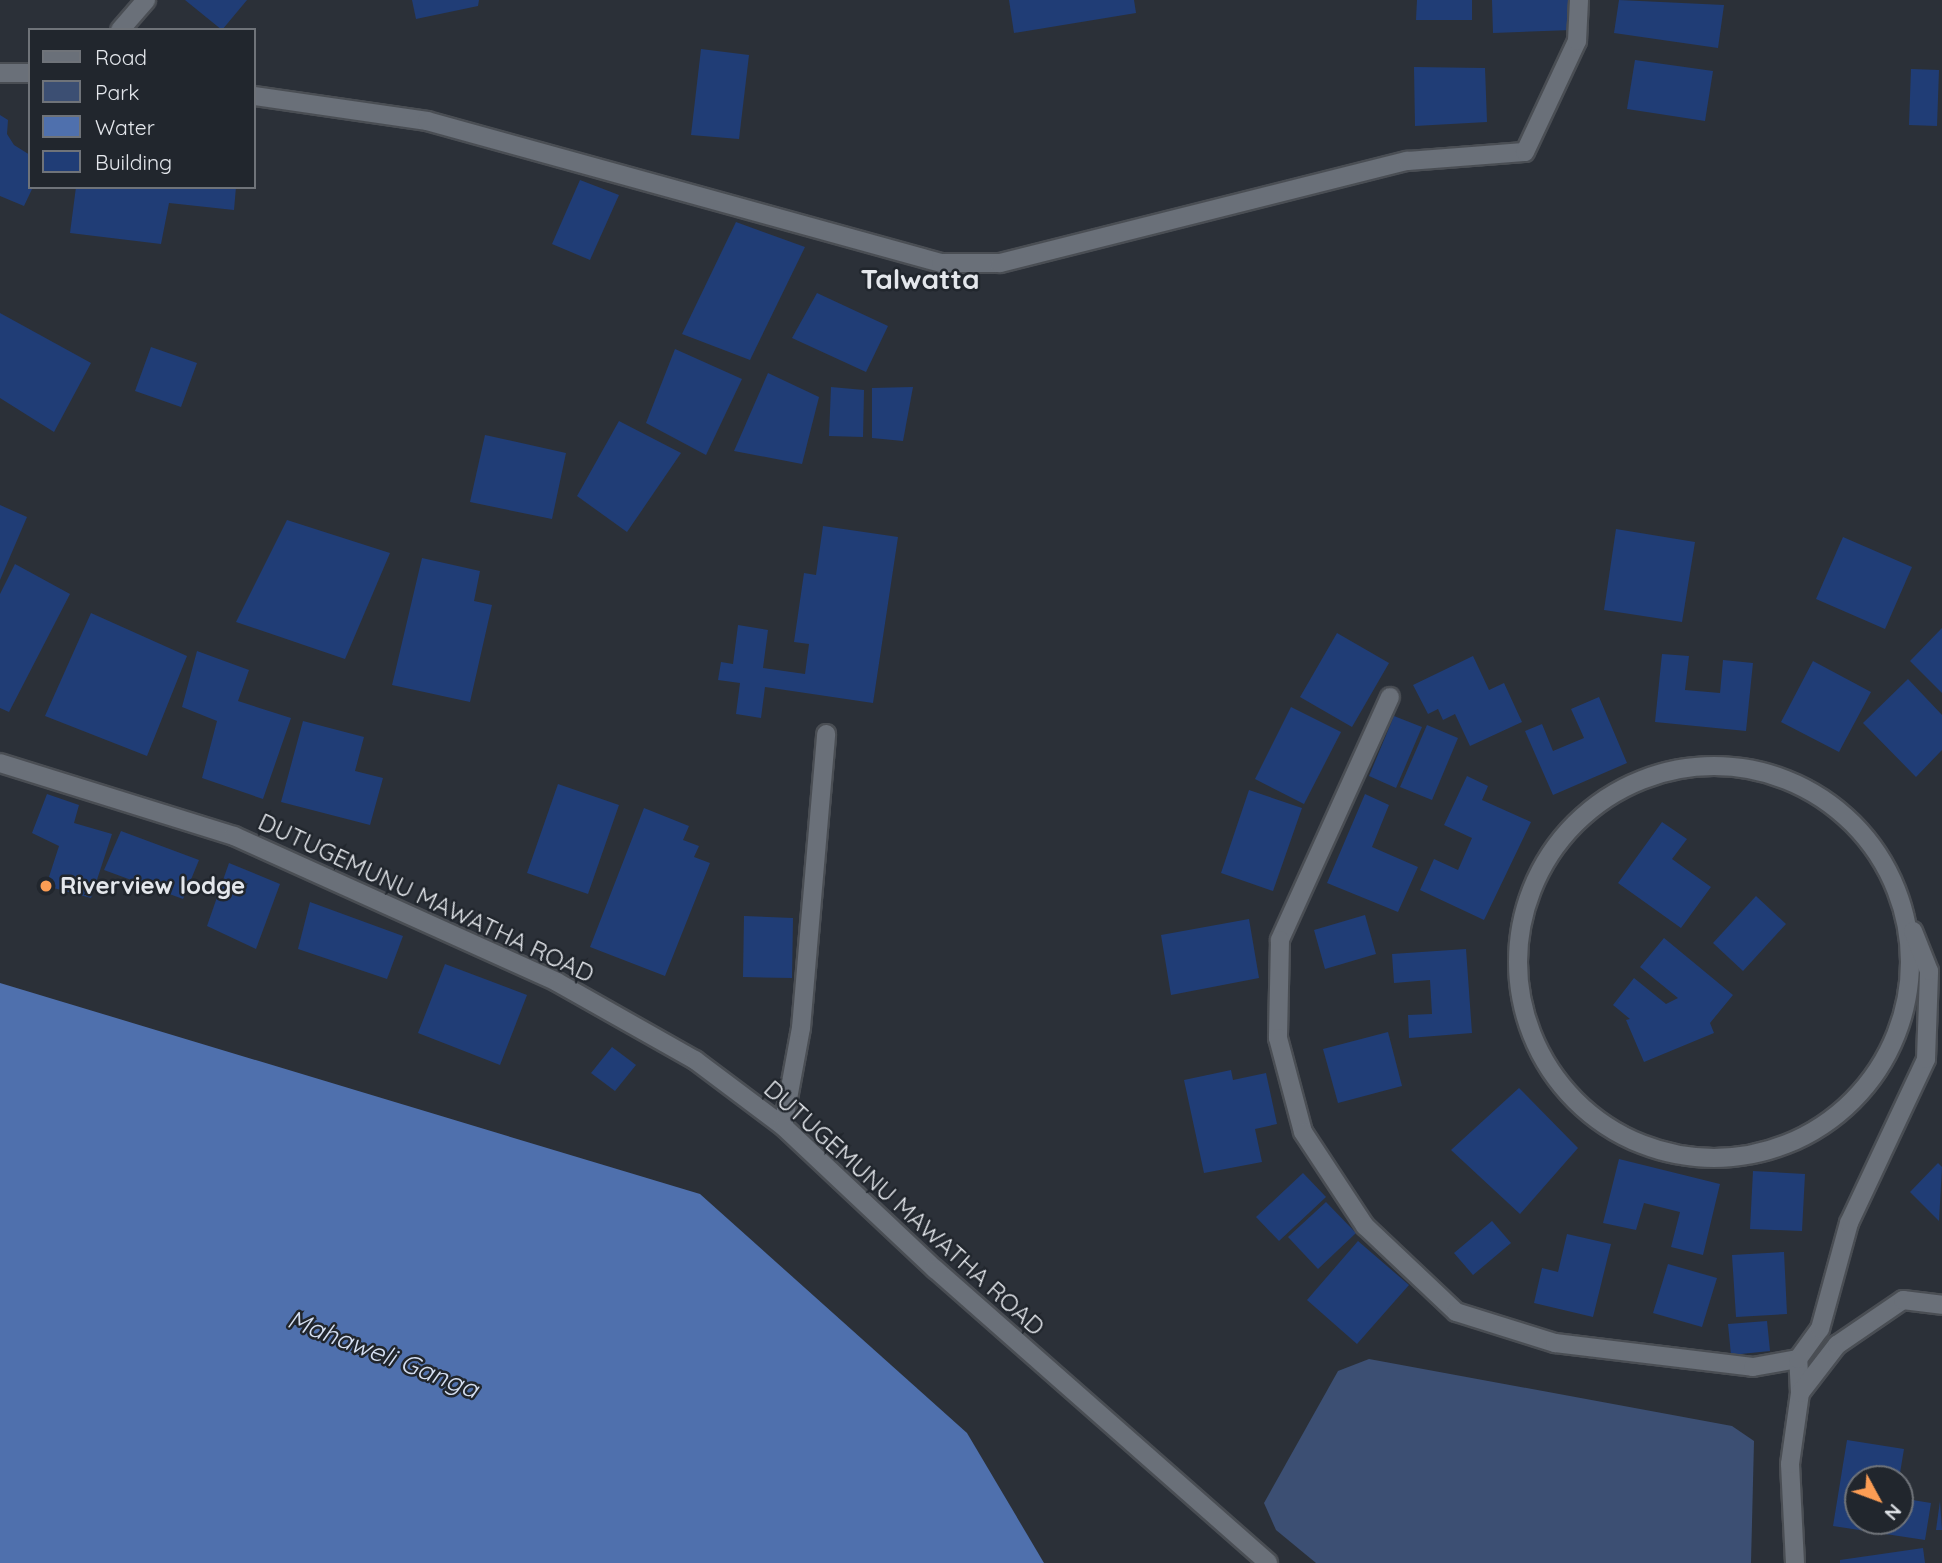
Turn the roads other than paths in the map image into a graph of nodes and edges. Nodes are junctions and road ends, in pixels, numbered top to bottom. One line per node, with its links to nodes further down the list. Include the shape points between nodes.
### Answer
1 (146, 0): 3 (street)
2 (1579, 0): 6 (street, via 1577,41 1525,152 1407,161 1000,262 941,263 427,121)
3 (122, 28)
4 (0, 73): 5 (street)
5 (28, 73)
6 (256, 96)
7 (1390, 697): 13 (street, via 1280,940 1278,1038 1303,1132 1365,1226 1456,1312 1555,1343 1753,1367)
8 (826, 734): 11 (street, via 801,1028)
9 (0, 763): 11 (street, DUTUGEMUNU MAWATHA ROAD, via 234,836 557,982 695,1060)
10 (1910, 924): 10 (street, via 1898,883 1848,813 1774,771 1732,763 1647,775 1574,821 1548,854 1518,935 1516,977 1541,1059 1597,1123 1635,1144 1719,1160 1761,1155 1838,1116 1869,1086 1907,1010); 13 (street, via 1929,971 1926,1059 1849,1223 1821,1329)
11 (783, 1126): 15 (street, DUTUGEMUNU MAWATHA ROAD, via 935,1269)
12 (1942, 1305): 14 (street, via 1903,1300 1837,1345)
13 (1798, 1359): 14 (street)
14 (1800, 1393): 16 (street, via 1790,1464)
15 (1268, 1563)
16 (1795, 1563)

